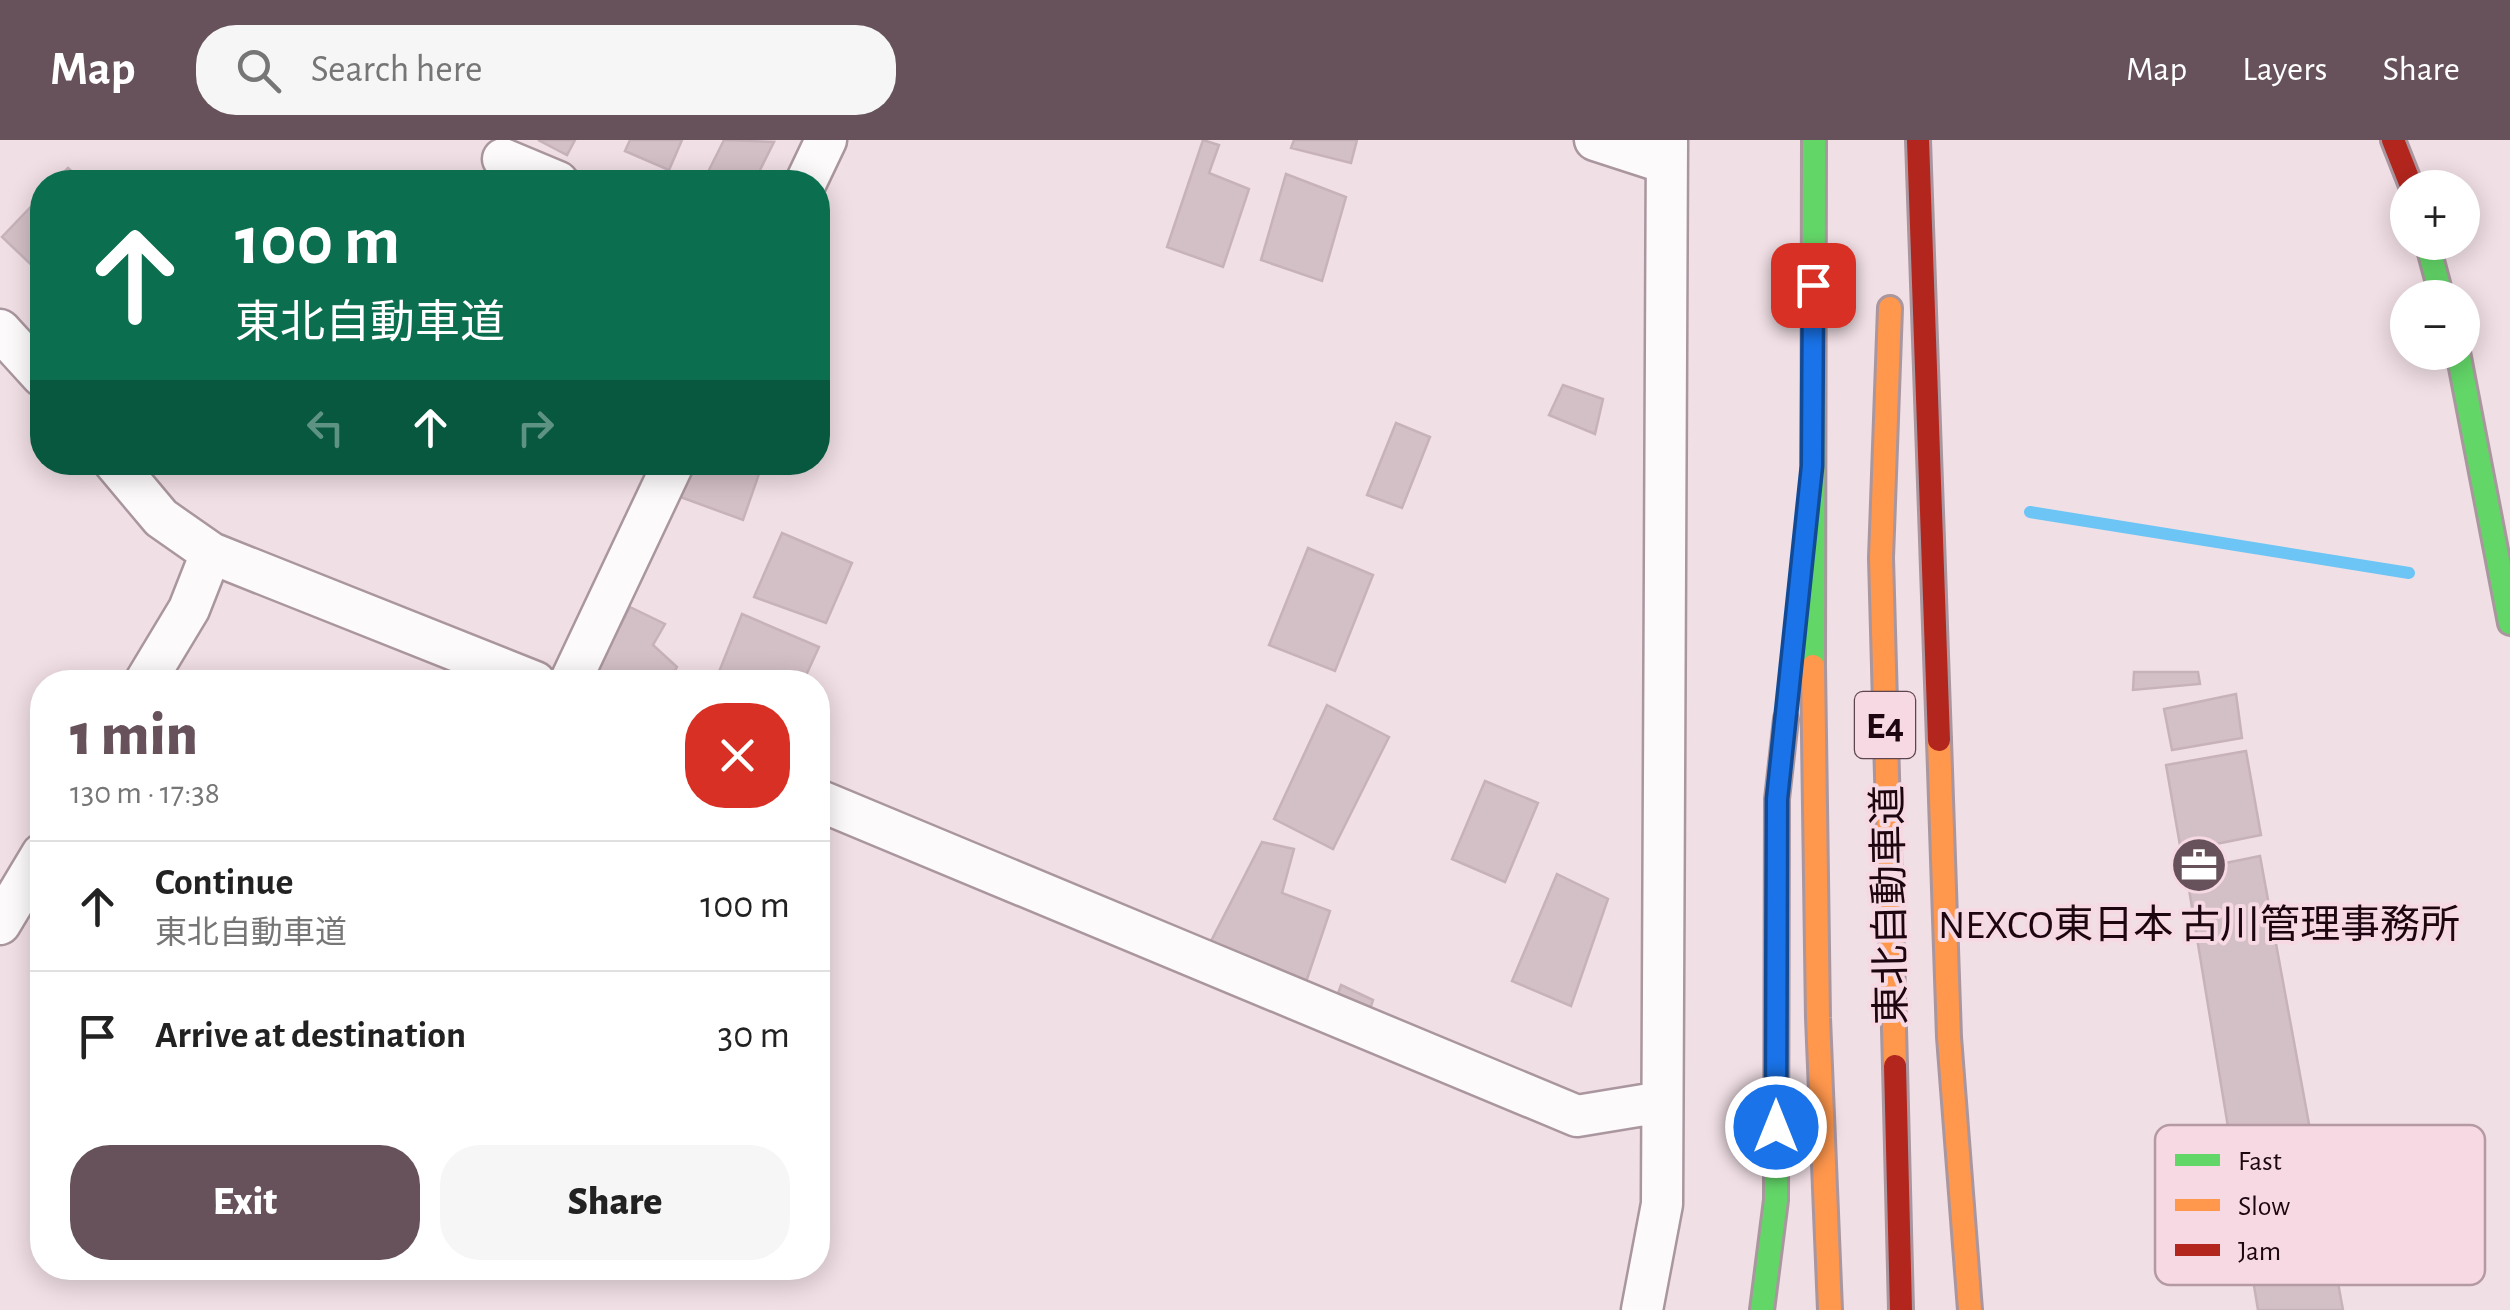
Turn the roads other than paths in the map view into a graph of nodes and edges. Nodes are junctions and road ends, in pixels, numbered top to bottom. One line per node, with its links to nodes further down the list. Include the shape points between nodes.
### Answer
1 (826, 140): 10 (street)
2 (1595, 140): 7 (street)
3 (1814, 140): 17 (highway, 東北自動車道 / E4)
4 (1897, 140): 12 (highway)
5 (1918, 140): 33 (highway, via 1949,1037)
6 (2394, 140): 11 (highway)
7 (1667, 151): 28 (street)
8 (503, 158): 9 (street)
9 (530, 170)
10 (812, 170)
11 (2405, 170)
12 (1895, 180)
13 (1892, 279): 32 (highway, 東北自動車道 / E4, via 1881,558)
14 (0, 330): 15 (street)
15 (30, 363)
16 (2461, 370): 21 (highway)
17 (1812, 466): 30 (highway, via 1777,799 1776,1200); 31 (highway, 東北自動車道 / E4)
18 (125, 475): 20 (street, via 160,518)
19 (668, 475): 24 (street)
20 (211, 553): 22 (street, via 189,609); 23 (street)
21 (2510, 623)
22 (152, 670)
23 (505, 670)
24 (576, 670)
25 (830, 805): 28 (street, via 1576,1116)
26 (30, 874): 27 (street)
27 (0, 924)
28 (1662, 1102): 29 (street, via 1662,1204)
29 (1642, 1310)
30 (1762, 1310)
31 (1830, 1310)
32 (1901, 1310)
33 (1970, 1310)

